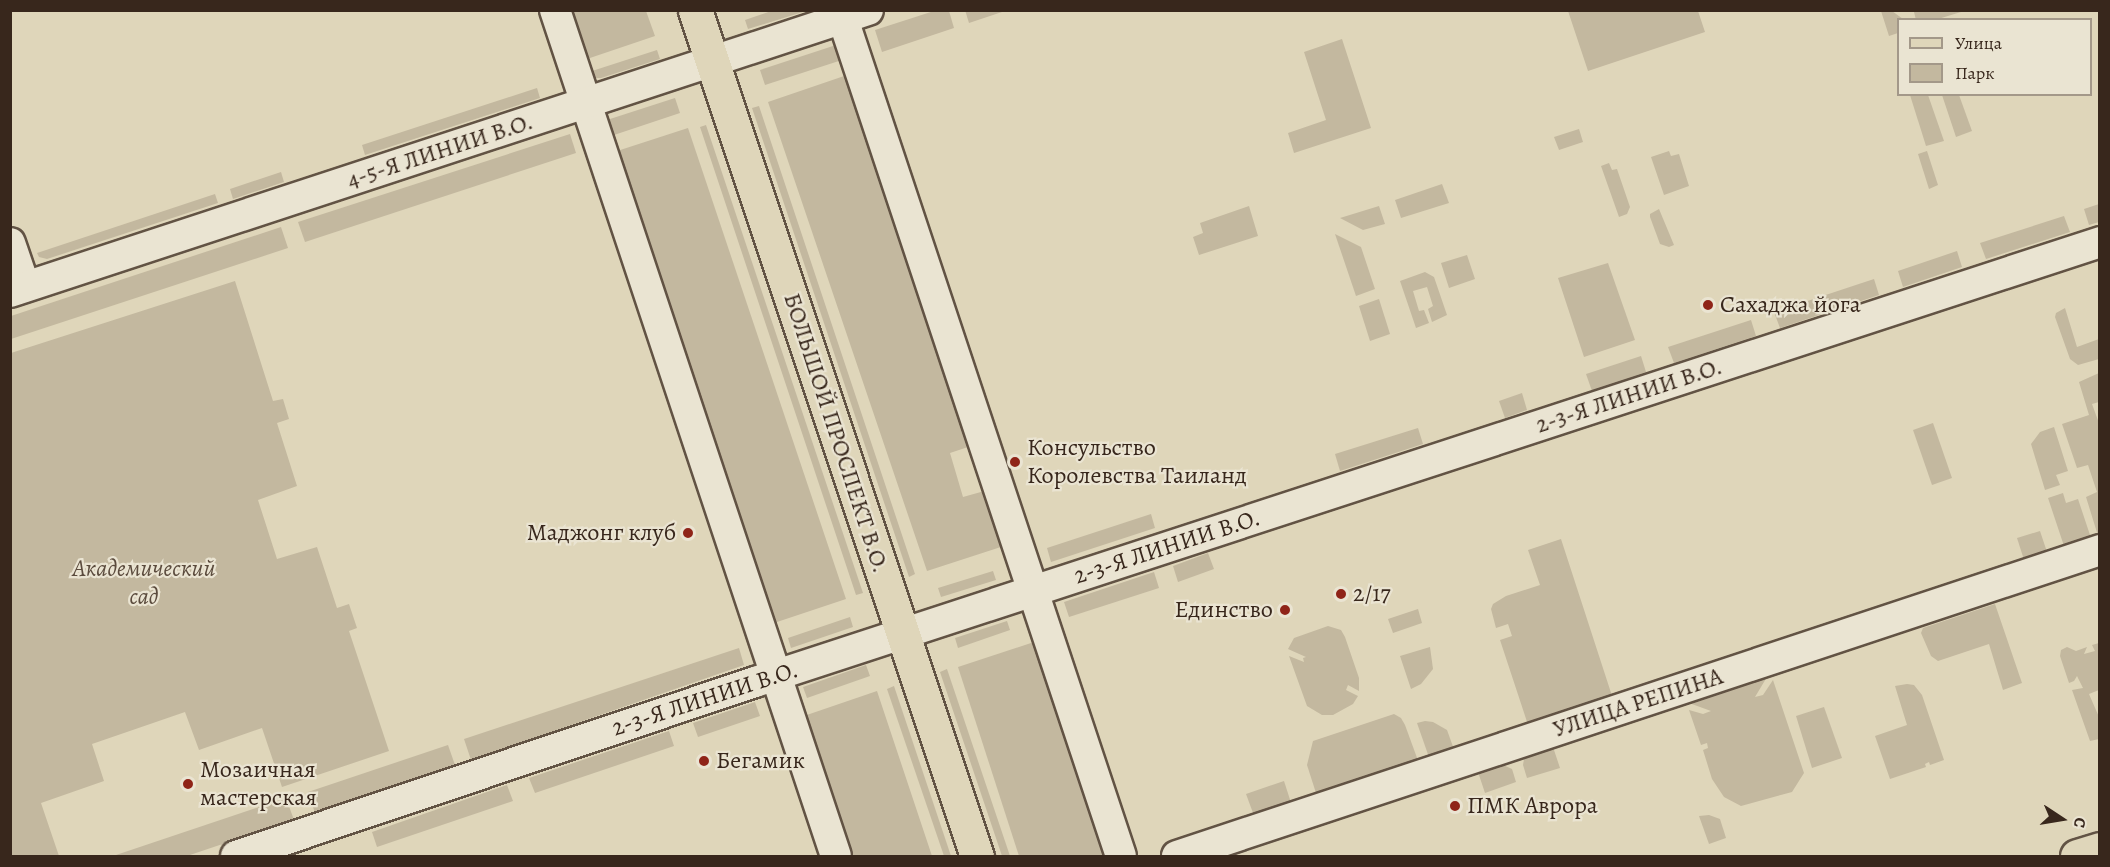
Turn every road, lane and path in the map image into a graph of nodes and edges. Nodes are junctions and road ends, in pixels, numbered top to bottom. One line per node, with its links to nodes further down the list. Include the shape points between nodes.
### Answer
1 (555, 10): 5 (street)
2 (695, 10): 4 (main road, БОЛЬШОЙ ПРОСПЕКТ В.О.)
3 (850, 13): 4 (street, 4-5-Я ЛИНИИ В.О.); 10 (street)
4 (713, 63): 5 (street, 4-5-Я ЛИНИИ В.О.); 11 (main road, БОЛЬШОЙ ПРОСПЕКТ В.О.)
5 (586, 104): 8 (street, 4-5-Я ЛИНИИ В.О.); 12 (street)
6 (2100, 242): 10 (street, 2-3-Я ЛИНИИ В.О.)
7 (10, 243): 8 (street)
8 (18, 289)
9 (2100, 550): 18 (street, УЛИЦА РЕПИНА)
10 (1032, 591): 11 (street, 2-3-Я ЛИНИИ В.О.); 17 (street)
11 (903, 634): 12 (street, 2-3-Я ЛИНИИ В.О.); 16 (main road, БОЛЬШОЙ ПРОСПЕКТ В.О.)
12 (776, 675): 14 (street, 2-3-Я ЛИНИИ В.О.); 15 (street)
13 (2100, 849): 19 (main road)
14 (236, 856)
15 (836, 856)
16 (977, 856)
17 (1121, 856)
18 (1177, 856)
19 (2077, 856)

